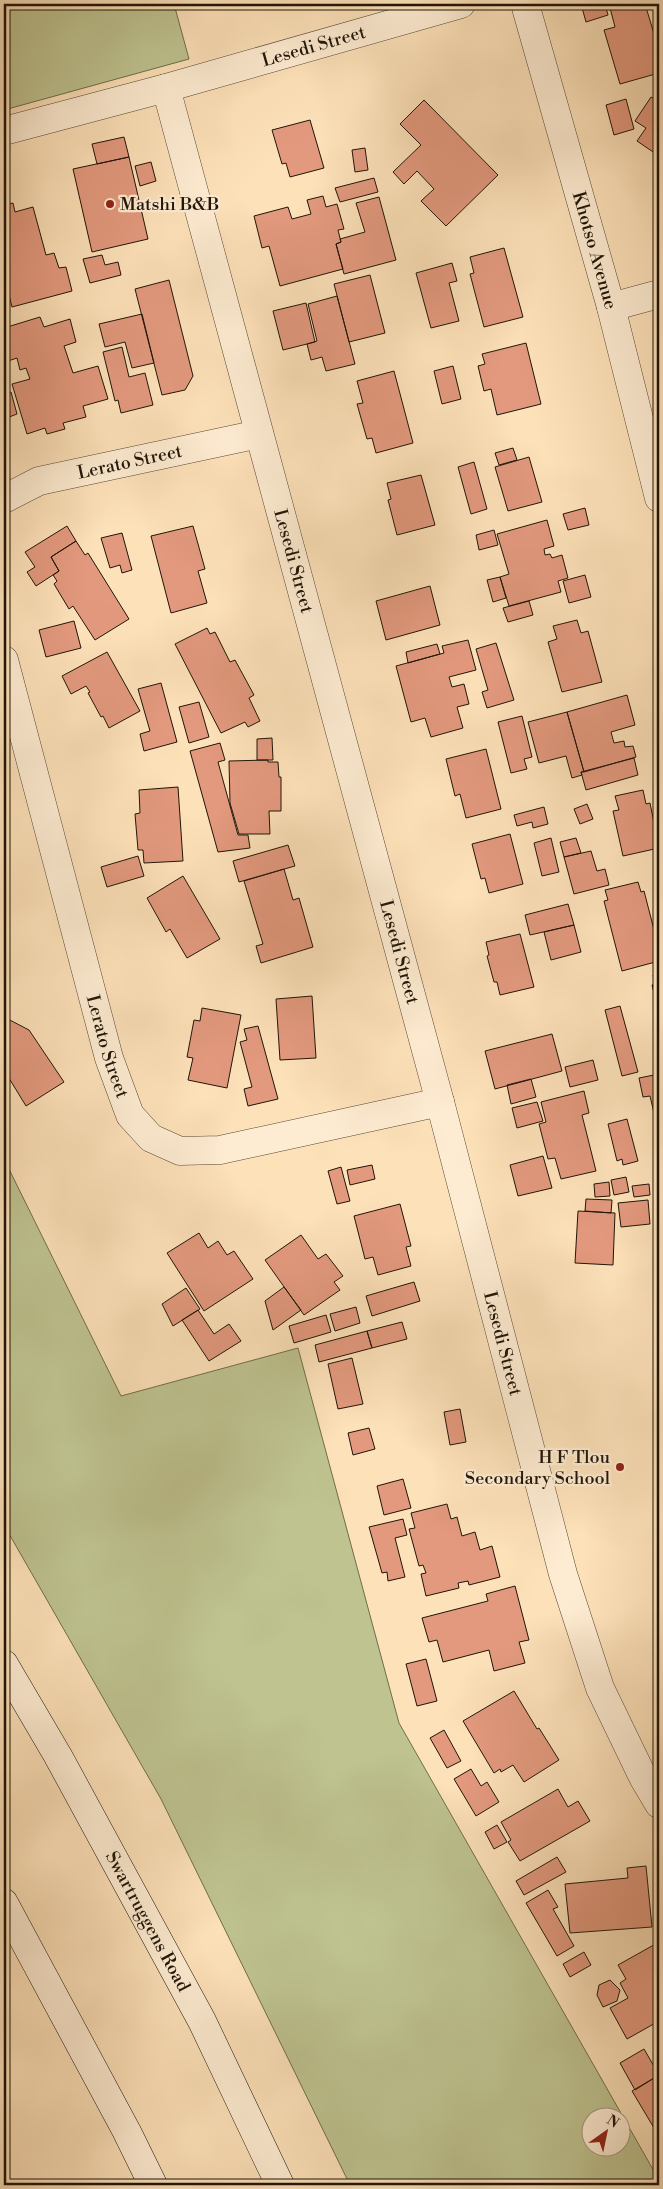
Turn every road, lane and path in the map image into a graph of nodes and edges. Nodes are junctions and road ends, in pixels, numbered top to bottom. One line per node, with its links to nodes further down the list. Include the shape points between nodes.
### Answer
1 (461, 4): 3 (street, Lesedi Street)
2 (525, 4): 6 (street, Khotso Avenue)
3 (166, 88): 4 (street, Lesedi Street); 7 (street, Lesedi Street)
4 (4, 131)
5 (659, 294): 6 (street)
6 (611, 307): 8 (street, Khotso Avenue)
7 (259, 434): 9 (street, Lerato Street, via 39,481); 11 (street, Lesedi Street)
8 (659, 498)
9 (4, 500)
10 (4, 660): 11 (street, Lerato Street, via 109,1058 130,1115 151,1138 180,1151 220,1150)
11 (440, 1102): 13 (street, Lesedi Street, via 563,1574 600,1688)
12 (4, 1664): 16 (street, Swartruggens Road, via 58,1756 202,2021)
13 (659, 1804)
14 (4, 1903): 15 (street)
15 (153, 2185)
16 (280, 2185)

